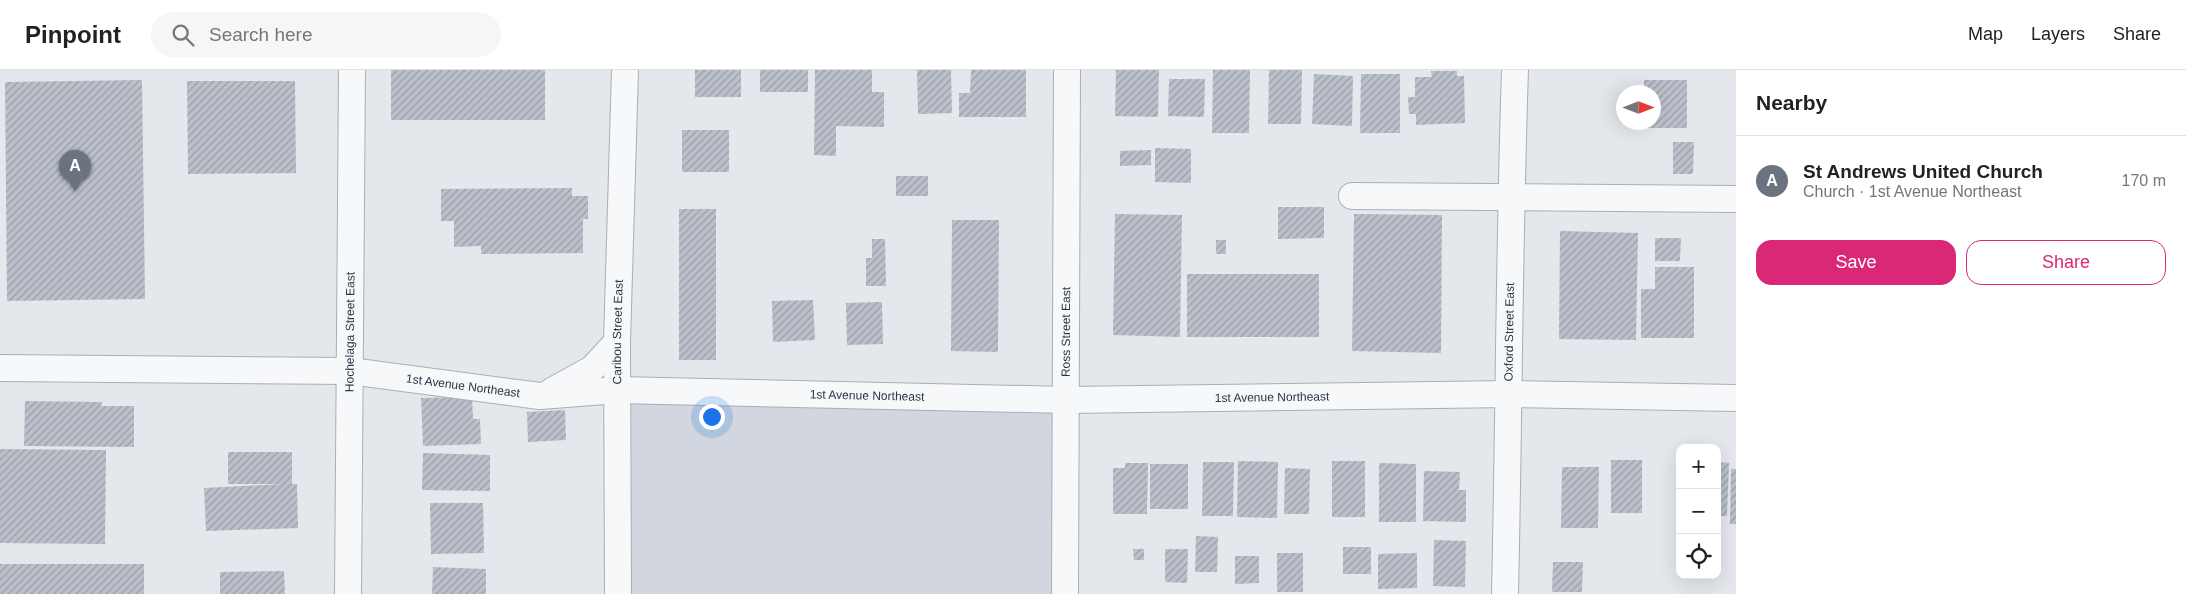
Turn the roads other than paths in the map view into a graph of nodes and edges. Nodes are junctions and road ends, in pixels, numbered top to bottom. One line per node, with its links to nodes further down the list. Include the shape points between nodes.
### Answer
1 (352, 70): 10 (street, Hochelaga Street East)
2 (625, 70): 8 (street, Caribou Street East)
3 (1067, 70): 15 (street, Ross Street East)
4 (1515, 70): 6 (street, Oxford Street East)
5 (1352, 196): 6 (street)
6 (1510, 197): 7 (street); 12 (street, Oxford Street East)
7 (1736, 199)
8 (616, 342): 11 (street, Caribou Street East); 13 (street, via 592,368 570,383)
9 (0, 368): 10 (street, 1st Avenue Northeast)
10 (350, 371): 13 (street, 1st Avenue Northeast); 16 (street, Hochelaga Street East)
11 (618, 390): 13 (street, 1st Avenue Northeast); 15 (street, 1st Avenue Northeast); 17 (street, Caribou Street East)
12 (1510, 394): 14 (street, 1st Avenue Northeast); 15 (street, 1st Avenue Northeast); 19 (street, Oxford Street East)
13 (540, 396)
14 (1736, 398)
15 (1067, 400): 18 (street, Ross Street East)
16 (348, 594)
17 (618, 594)
18 (1065, 594)
19 (1505, 594)

